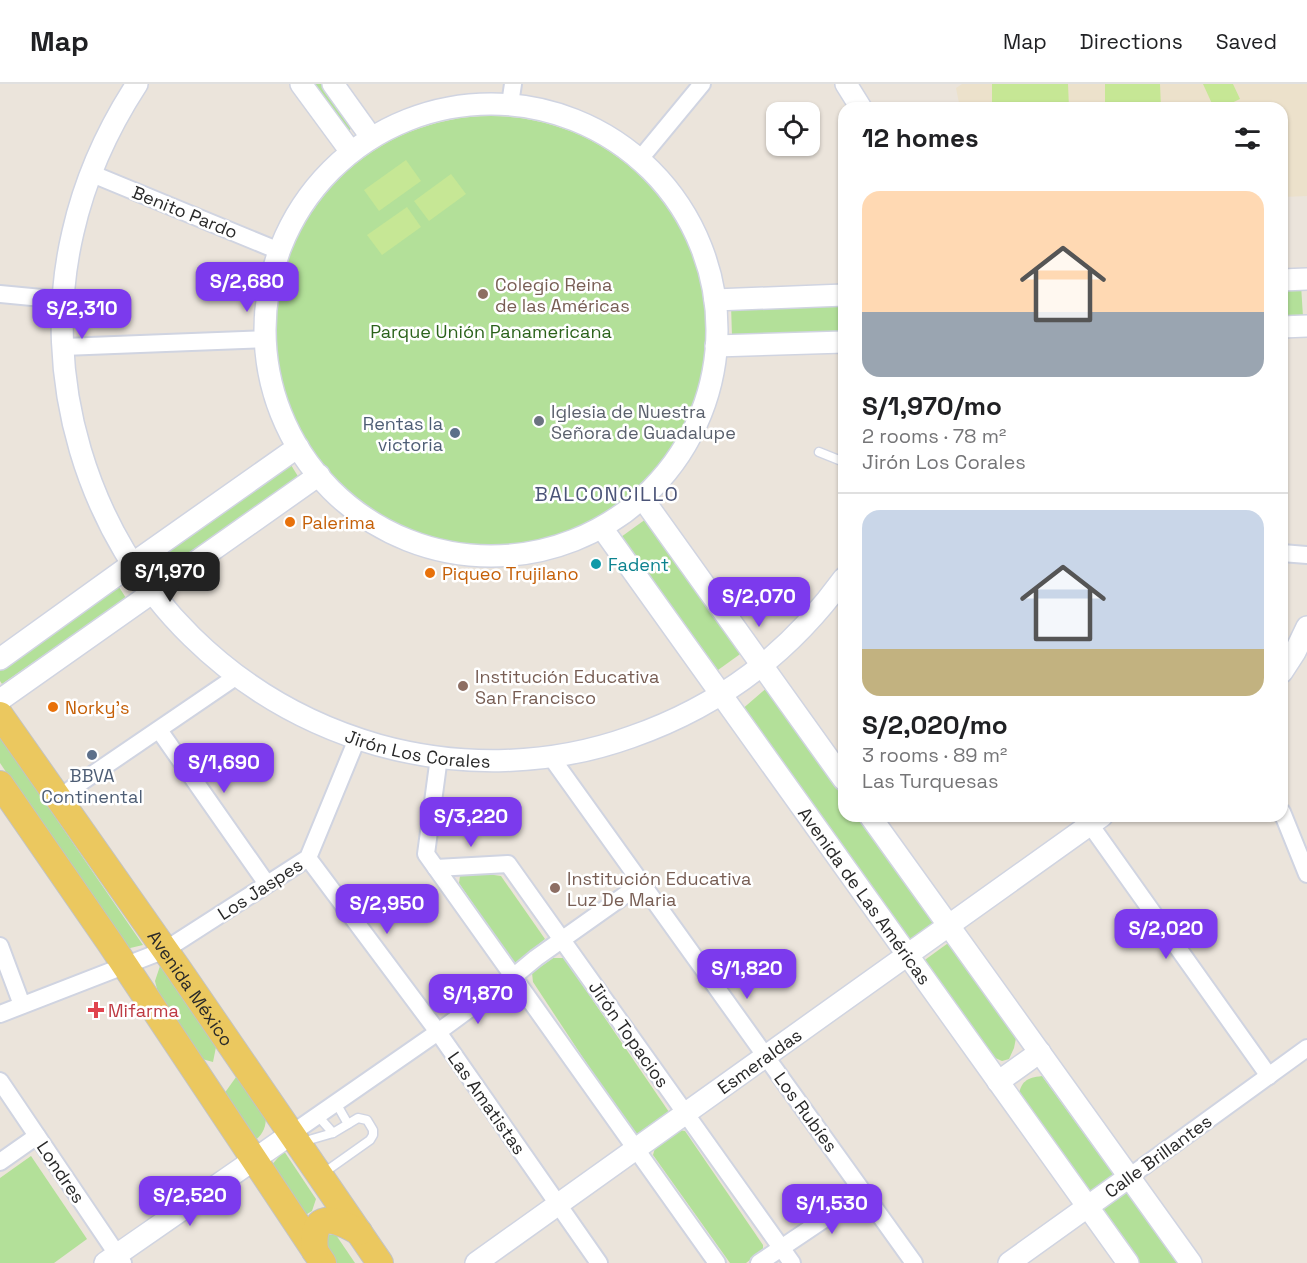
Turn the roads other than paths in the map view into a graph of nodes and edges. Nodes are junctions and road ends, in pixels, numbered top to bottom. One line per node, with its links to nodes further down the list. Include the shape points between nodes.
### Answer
1 (137, 84): 11 (street, Jirón Los Corales, via 112,124)
2 (302, 84): 9 (street)
3 (333, 84): 8 (street)
4 (702, 84): 10 (street)
5 (850, 85): 7 (street)
6 (511, 94): 8 (street, via 422,113); 10 (street, via 599,131)
7 (858, 102)
8 (371, 137): 9 (street)
9 (351, 152): 12 (street, via 314,189)
10 (640, 159): 18 (street, via 668,189 690,223 706,260)
11 (90, 174): 12 (street, Benito Pardo); 17 (street, Jirón Los Corales, via 72,236)
12 (279, 252): 21 (street, via 266,310)
13 (1307, 279): 14 (street)
14 (1288, 280)
15 (0, 294): 17 (street)
16 (838, 295): 18 (street)
17 (63, 300): 24 (street, Jirón Los Corales)
18 (715, 300): 23 (street)
19 (1307, 326): 20 (street)
20 (1288, 327)
21 (266, 339): 24 (street); 25 (street, via 276,398)
22 (838, 342): 23 (street)
23 (716, 346): 29 (street, via 710,386 692,434)
24 (63, 347): 33 (street, Jirón Los Corales, via 68,398 80,448 102,508)
25 (298, 447): 28 (street); 33 (street)
26 (819, 452): 27 (lane)
27 (838, 460)
28 (319, 475): 30 (street, via 358,513 407,540 459,554 486,557 544,551); 35 (street)
29 (643, 499): 30 (street); 39 (street)
30 (602, 528): 41 (street, Avenida de Las Américas)
31 (1288, 554): 32 (street)
32 (1307, 555)
33 (132, 564): 35 (street, Jirón Los Corales); 37 (street)
34 (838, 586): 39 (street, Jirón Los Corales, via 813,618)
35 (153, 592): 40 (street, Jirón Los Corales, via 192,637); 42 (street)
36 (1307, 627): 38 (street)
37 (0, 659)
38 (1288, 663)
39 (763, 666): 41 (street, Jirón Los Corales); 48 (street)
40 (237, 676): 44 (street); 45 (street, Jirón Los Corales, via 288,709)
41 (722, 695): 47 (street, Jirón Los Corales, via 681,717 618,742); 64 (street, Avenida de Las Américas)
42 (0, 700)
43 (0, 715): 50 (main road, Avenida México)
44 (159, 730): 50 (street); 59 (street)
45 (357, 739): 46 (street, Jirón Los Corales); 55 (street, Los Jaspes)
46 (439, 757): 47 (street, Jirón Los Corales); 56 (street, via 426,854)
47 (551, 757): 58 (street, Los Rubíes)
48 (838, 772)
49 (0, 784): 65 (main road)
50 (58, 798): 63 (main road, Avenida México)
51 (874, 822): 60 (street)
52 (1088, 822): 60 (street, Esmeraldas)
53 (1094, 822): 75 (street)
54 (1286, 822): 57 (street)
55 (308, 858): 59 (street, Los Jaspes); 70 (street, Las Amatistas)
56 (436, 868): 61 (street, Jirón Topacios, via 508,864); 66 (street)
57 (1307, 874)
58 (642, 883): 61 (street); 74 (street, Los Rubíes)
59 (267, 884): 63 (street, Los Jaspes)
60 (948, 925): 64 (street, Esmeraldas); 73 (street)
61 (562, 940): 66 (street); 80 (street, Jirón Topacios)
62 (0, 946): 68 (street)
63 (165, 950): 65 (street, Los Jaspes); 67 (main road, via 152,972); 72 (main road, Avenida México)
64 (907, 955): 74 (street, Esmeraldas); 78 (street, Avenida de Las Américas)
65 (125, 965): 67 (main road); 68 (street, Los Jaspes)
66 (513, 977): 70 (street); 86 (street)
67 (149, 1002): 76 (main road)
68 (22, 1005): 69 (street, Los Jaspes)
69 (0, 1014)
70 (438, 1032): 79 (street); 92 (street, Las Amatistas)
71 (1307, 1048): 75 (street, Calle Brillantes)
72 (233, 1050): 76 (main road, via 233,1064 226,1076 212,1081); 85 (main road, Avenida México)
73 (1040, 1052): 78 (street); 90 (street)
74 (766, 1056): 80 (street, Esmeraldas); 91 (street, Los Rubíes)
75 (1269, 1076): 90 (street, Calle Brillantes)
76 (201, 1079): 87 (main road)
77 (0, 1081): 84 (street, Londres)
78 (998, 1082): 93 (street, Avenida de Las Américas)
79 (336, 1103): 81 (street); 82 (lane)
80 (685, 1114): 86 (street, Esmeraldas); 95 (street, Jirón Topacios)
81 (318, 1116): 83 (lane); 85 (street)
82 (348, 1124): 83 (lane); 89 (lane, via 358,1118 366,1120 372,1137)
83 (333, 1133): 85 (lane)
84 (37, 1136): 88 (street); 97 (street, Londres)
85 (294, 1138): 87 (street); 89 (main road, Avenida México)
86 (636, 1149): 92 (street, Esmeraldas); 101 (street)
87 (254, 1160): 96 (main road); 97 (street)
88 (0, 1161)
89 (320, 1176): 94 (main road, Avenida México)
90 (1129, 1177): 93 (street, Calle Brillantes); 107 (street)
91 (863, 1193): 95 (street); 104 (street, Los Rubíes)
92 (558, 1205): 99 (street, Esmeraldas); 100 (street, Las Amatistas)
93 (1088, 1206): 105 (street, Calle Brillantes); 106 (street, Avenida de Las Américas)
94 (358, 1232): 96 (main road, via 338,1222 322,1221 314,1241); 98 (main road, Avenida México)
95 (781, 1249): 102 (street); 103 (street, Jirón Topacios)
96 (319, 1257)
97 (115, 1260)
98 (380, 1263)
99 (476, 1263)
100 (599, 1263)
101 (717, 1263)
102 (759, 1263)
103 (792, 1263)
104 (914, 1263)
105 (1009, 1263)
106 (1128, 1263)
107 (1191, 1263)

